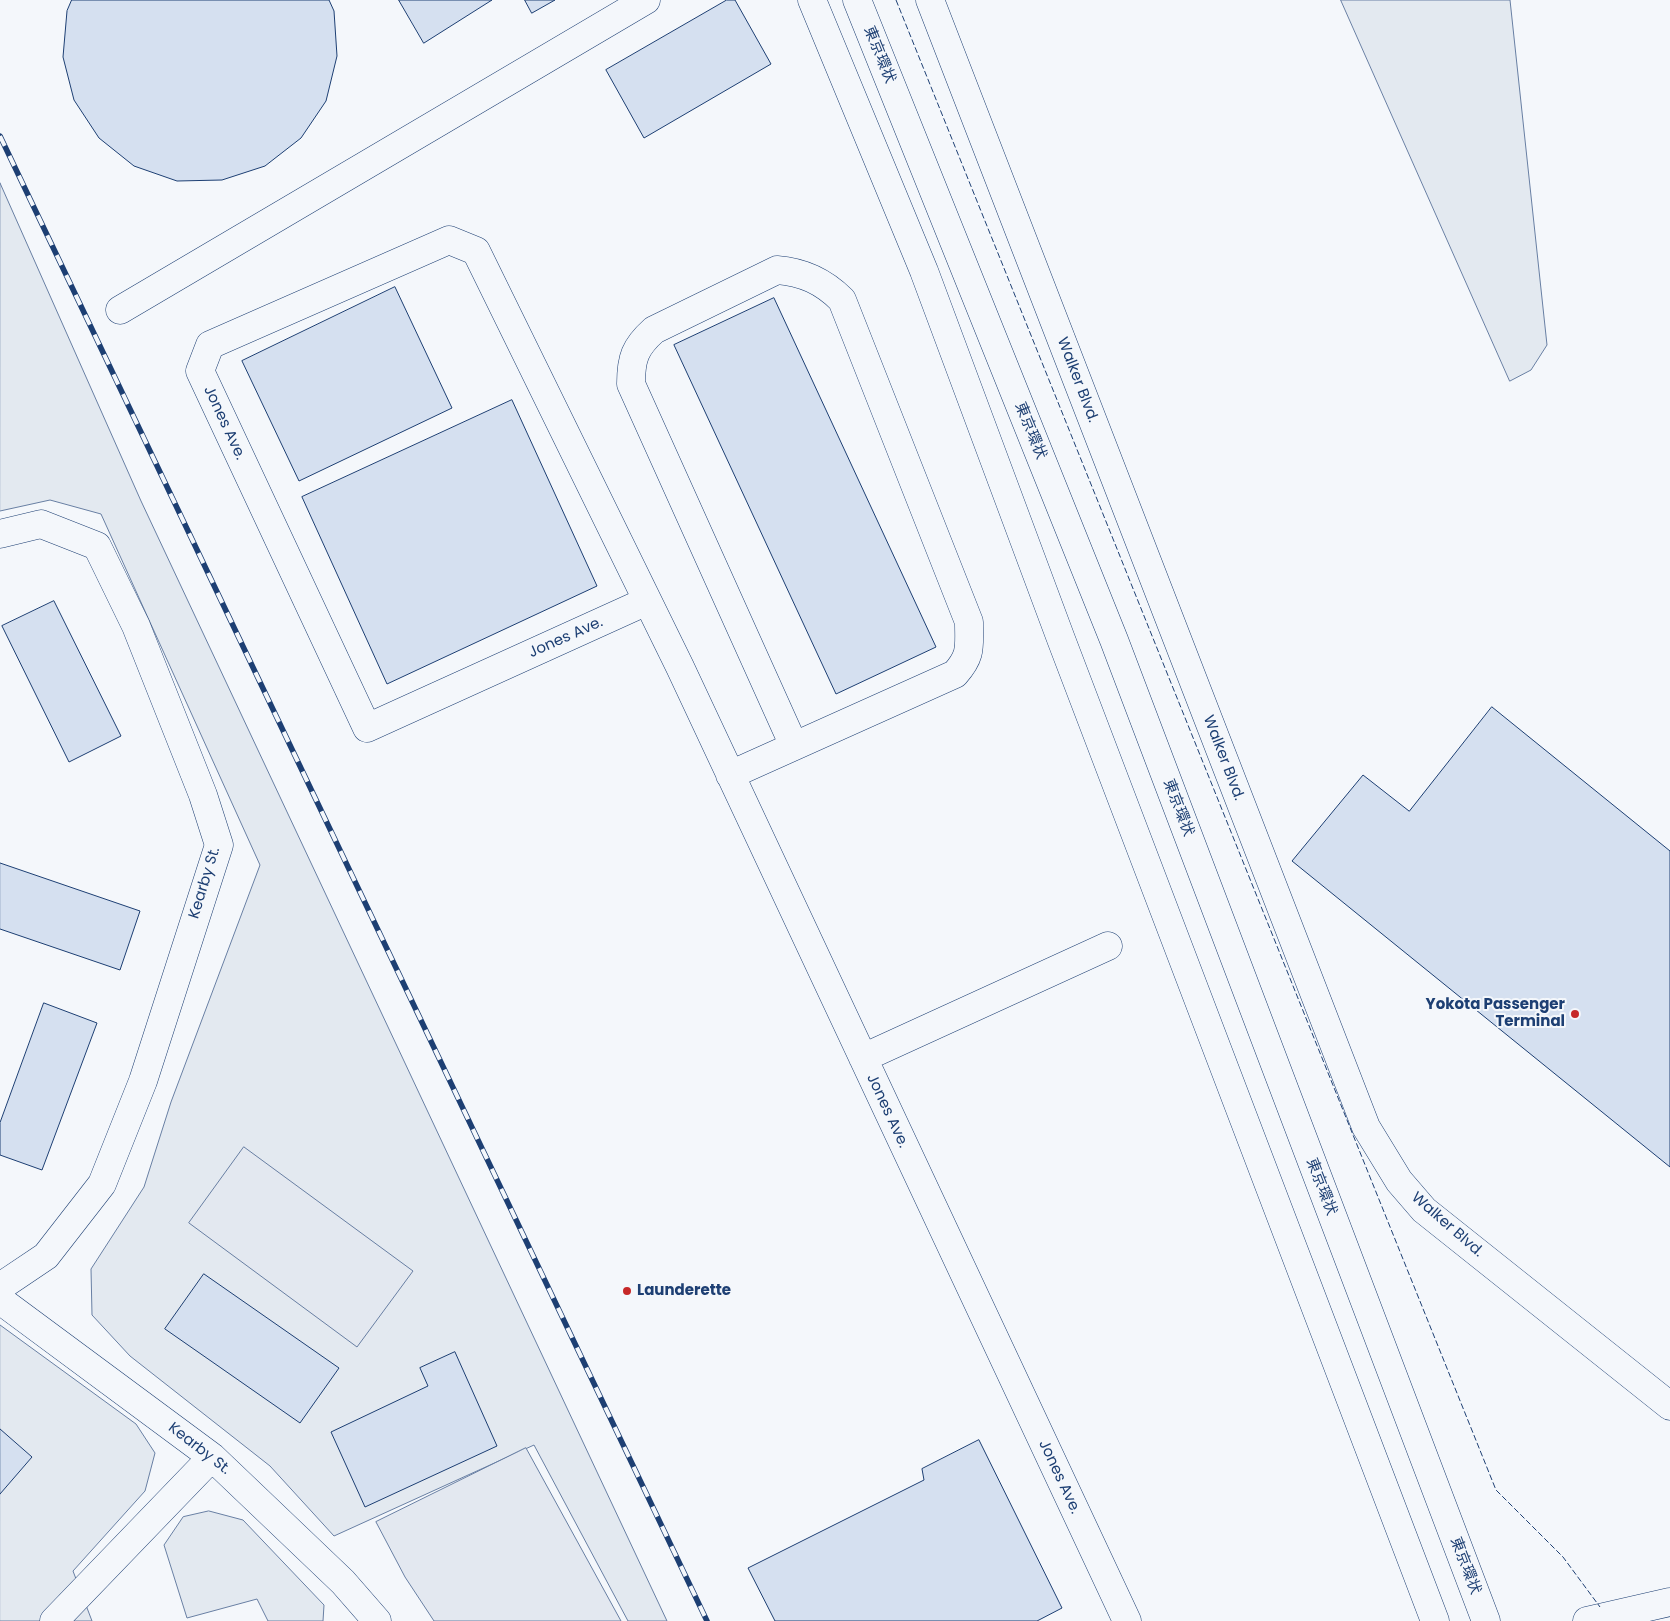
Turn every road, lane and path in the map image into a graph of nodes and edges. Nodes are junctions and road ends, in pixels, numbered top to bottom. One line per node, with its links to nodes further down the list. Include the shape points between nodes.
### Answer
1 (646, 0): 5 (main road)
2 (812, 0): 20 (main road, via 924,271)
3 (857, 0): 21 (main road, 東京環状, via 1114,640)
4 (930, 0): 14 (main road, Walker Blvd., via 1366,1127 1399,1182 1424,1210)
5 (120, 310)
6 (0, 534): 12 (main road, Kearby St., via 41,524 97,546 139,634 203,795 219,845 143,1081 102,1184 46,1256)
7 (647, 601): 7 (main road, Jones Ave., via 476,251 449,240 210,345 200,372 367,728); 9 (main road, Jones Ave.)
8 (794, 746): 8 (main road, via 955,674 966,662 969,622 842,300 829,287 810,277 796,271 776,270 654,330 640,343 631,364 632,384); 9 (main road)
9 (730, 774): 11 (main road, Jones Ave.)
10 (1108, 946): 11 (main road)
11 (863, 1058): 19 (main road, Jones Ave.)
12 (0, 1287)
13 (0, 1300): 15 (main road, Kearby St.)
14 (1670, 1406)
15 (212, 1457): 17 (main road); 18 (main road, Kearby St., via 344,1582)
16 (1670, 1602): 22 (main road)
17 (54, 1621)
18 (377, 1621)
19 (1127, 1621)
20 (1435, 1621)
21 (1486, 1621)
22 (1587, 1621)

